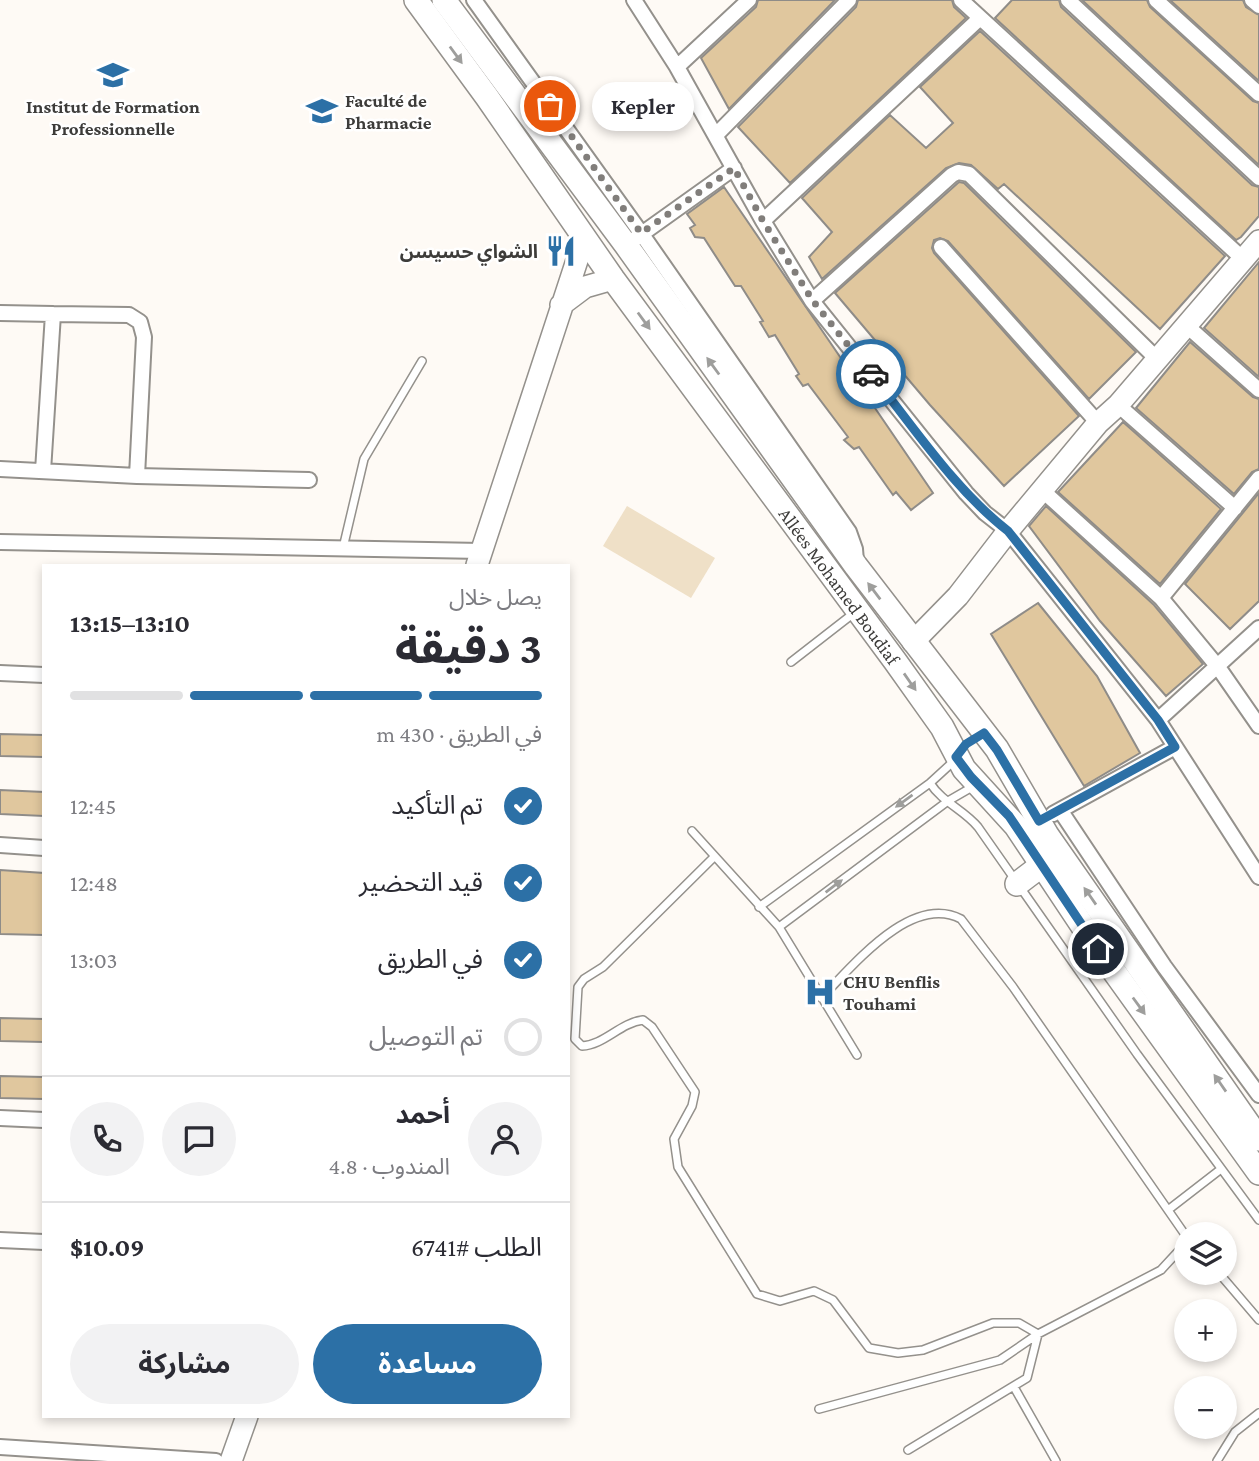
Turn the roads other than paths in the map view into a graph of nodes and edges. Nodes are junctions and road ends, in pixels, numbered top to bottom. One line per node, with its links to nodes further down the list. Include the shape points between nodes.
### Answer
1 (416, 0): 19 (main road, Allées Mohamed Boudiaf, one-way to 19)
2 (474, 0): 20 (street)
3 (634, 0): 13 (street)
4 (749, 0): 13 (street)
5 (849, 0): 15 (street)
6 (961, 0): 12 (street)
7 (1068, 0): 17 (street)
8 (1156, 0): 14 (street)
9 (1252, 0): 11 (street)
10 (447, 1): 20 (main road, Allées Mohamed Boudiaf)
11 (1259, 6)
12 (979, 19): 18 (street); 22 (street)
13 (677, 67): 15 (street)
14 (1259, 94)
15 (716, 135): 16 (street)
16 (734, 168): 18 (street); 20 (street)
17 (1259, 178)
18 (763, 221): 24 (street)
19 (584, 239): 23 (main road, Allées Mohamed Boudiaf); 25 (street)
20 (634, 239): 50 (main road, Allées Mohamed Boudiaf, one-way to 20, via 856,566)
21 (941, 247): 33 (street)
22 (1253, 251): 28 (street)
23 (613, 279): 25 (street, via 585,287); 48 (main road, Allées Mohamed Boudiaf, one-way to 48)
24 (813, 301): 29 (street, via 952,175 964,172); 41 (street, via 967,493)
25 (561, 305): 45 (street)
26 (0, 313): 27 (street)
27 (54, 314): 35 (street); 36 (street, via 129,315 143,329)
28 (1187, 326): 29 (street); 31 (street)
29 (1157, 359): 32 (street)
30 (422, 361): 43 (lane, via 364,459)
31 (1259, 390)
32 (1118, 405): 33 (street); 40 (street)
33 (1098, 423): 39 (street)
34 (0, 469): 35 (street)
35 (43, 471): 36 (street)
36 (137, 476): 38 (street)
37 (1259, 478): 40 (street)
38 (309, 480)
39 (1043, 491): 41 (street); 47 (street)
40 (1235, 508): 47 (street)
41 (1008, 531): 50 (street, via 971,581); 55 (street)
42 (0, 542): 43 (street)
43 (343, 548): 44 (street)
44 (388, 549): 45 (street); 46 (street)
45 (479, 558)
46 (387, 564)
47 (1161, 598): 52 (street)
48 (857, 610): 51 (lane); 59 (main road, Allées Mohamed Boudiaf, one-way to 59, via 942,727)
49 (1259, 628): 52 (street)
50 (914, 642): 57 (main road, Allées Mohamed Boudiaf)
51 (791, 662)
52 (1218, 667): 55 (street); 56 (street)
53 (0, 673): 54 (street)
54 (42, 676)
55 (1158, 720): 58 (street)
56 (1259, 726)
57 (984, 733): 59 (main road); 60 (main road, Allées Mohamed Boudiaf)
58 (1175, 747): 64 (street); 71 (street)
59 (956, 757): 61 (lane); 62 (main road, Allées Mohamed Boudiaf)
60 (1006, 767): 62 (main road); 65 (main road, Allées Mohamed Boudiaf)
61 (930, 783): 63 (lane); 73 (lane, one-way to 73)
62 (978, 785): 63 (lane); 70 (main road, Allées Mohamed Boudiaf, via 1009,816)
63 (948, 801): 72 (lane, via 978,827); 74 (lane, one-way to 63)
64 (1060, 810): 65 (street); 77 (street, via 1164,966)
65 (1039, 821): 80 (main road, Allées Mohamed Boudiaf, one-way to 65)
66 (692, 831): 69 (lane)
67 (0, 845): 68 (street)
68 (42, 848)
69 (714, 857): 73 (lane); 91 (lane, via 603,967 584,979 578,987 575,1039 582,1046 591,1046 631,1022 643,1020 652,1027 695,1092 674,1139 678,1167 757,1294 780,1301 814,1291 833,1300 869,1348 898,1353 923,1350 993,1324 1019,1323)
70 (1042, 865): 72 (main road); 82 (main road, Allées Mohamed Boudiaf, one-way to 82)
71 (1259, 877)
72 (1017, 884): 81 (lane)
73 (759, 907): 74 (lane)
74 (779, 927): 75 (lane)
75 (821, 998): 76 (lane); 83 (lane, via 881,937 937,912 961,919)
76 (857, 1055)
77 (1259, 1094)
78 (0, 1118): 79 (street)
79 (42, 1120)
80 (1259, 1139)
81 (1221, 1169): 83 (lane); 84 (lane)
82 (1259, 1173)
83 (1168, 1210): 85 (lane)
84 (1259, 1220)
85 (1176, 1222)
86 (0, 1240): 87 (street)
87 (42, 1242)
88 (1174, 1255): 91 (lane, via 1161,1269)
89 (1228, 1285): 90 (lane)
90 (1259, 1320)
91 (1038, 1334): 92 (lane, via 1027,1378); 93 (lane, via 1000,1360)
92 (1014, 1387): 96 (lane); 100 (lane)
93 (819, 1409)
94 (1259, 1413): 101 (lane, via 1235,1432)
95 (246, 1418): 99 (street)
96 (908, 1450)
97 (3, 1452): 98 (street)
98 (216, 1461)
99 (231, 1461)
100 (1056, 1461)
101 (1217, 1461)

